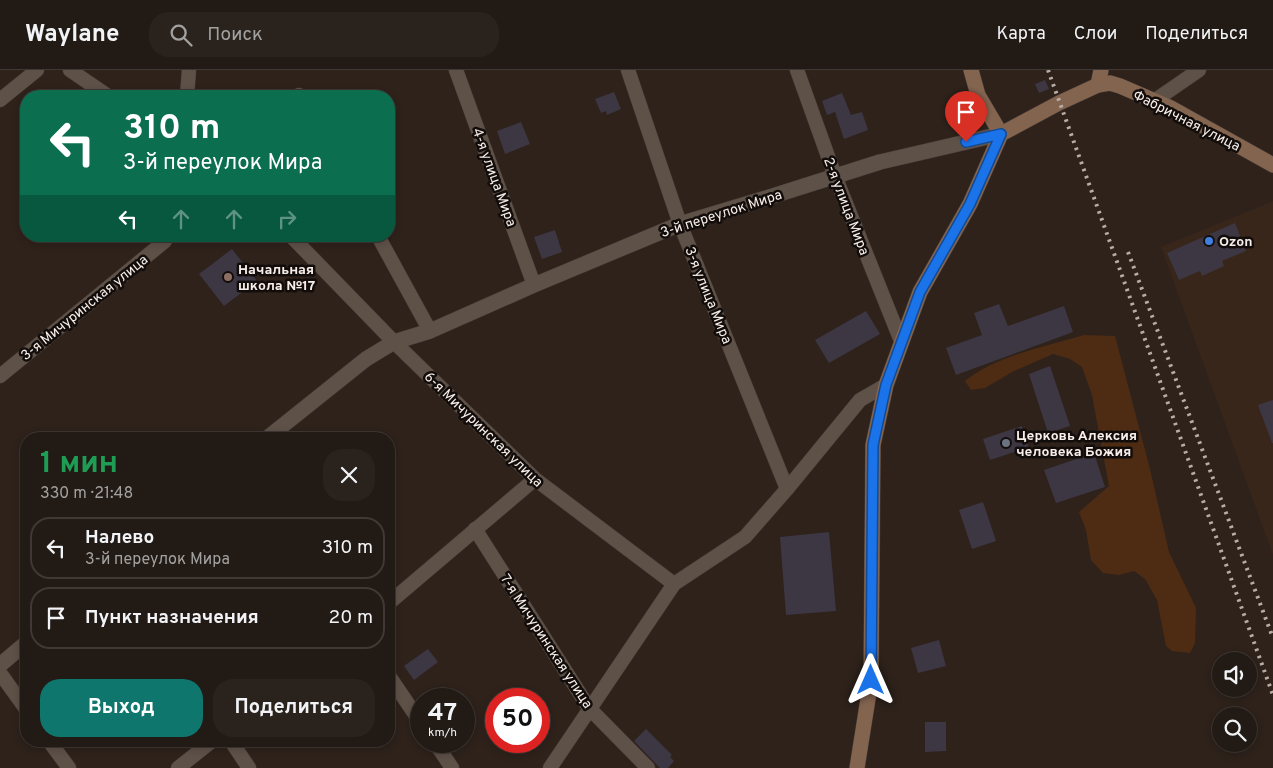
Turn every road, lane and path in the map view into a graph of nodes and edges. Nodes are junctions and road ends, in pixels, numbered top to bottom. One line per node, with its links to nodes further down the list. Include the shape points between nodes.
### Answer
1 (37, 70): 12 (street)
2 (70, 70): 10 (street)
3 (189, 70): 11 (street)
4 (456, 70): 21 (street, 4-я улица Мира)
5 (628, 70): 17 (street, 3-я улица Мира)
6 (797, 70): 16 (street, 2-я улица Мира)
7 (971, 70): 14 (main road, via 978,94)
8 (1199, 70): 13 (street)
9 (1100, 77): 13 (main road, Фабричная улица); 14 (main road)
10 (99, 90)
11 (187, 90)
12 (0, 100)
13 (1154, 101): 15 (main road, Фабричная улица)
14 (1001, 134): 16 (street, 3-й переулок Мира, via 880,162); 23 (main road, via 970,204 920,292)
15 (1273, 165)
16 (835, 176): 17 (street, 3-й переулок Мира); 23 (street, 2-я улица Мира)
17 (680, 224): 21 (street, 3-й переулок Мира); 29 (street, 3-я улица Мира)
18 (164, 242): 25 (street, 3-я Мичуринская улица)
19 (297, 242): 24 (street, 6-я Мичуринская улица)
20 (381, 242): 22 (street)
21 (534, 285): 22 (street, 3-й переулок Мира)
22 (430, 331): 24 (street, 3-й переулок Мира)
23 (901, 341): 26 (main road)
24 (394, 342): 27 (street, 3-й переулок Мира, via 366,359); 28 (street, 6-я Мичуринская улица)
25 (0, 376)
26 (886, 385): 29 (street, via 860,400); 50 (main road, via 873,445 871,680)
27 (275, 432)
28 (535, 479): 30 (street); 31 (street, 6-я Мичуринская улица)
29 (787, 488): 31 (street, via 746,537)
30 (475, 530): 32 (street); 39 (street, 7-я Мичуринская улица)
31 (674, 584): 39 (street)
32 (395, 598)
33 (20, 648): 34 (street)
34 (0, 665)
35 (0, 673): 37 (street)
36 (395, 685): 38 (street)
37 (20, 701)
38 (410, 707)
39 (589, 708): 48 (street); 49 (street, 7-я Мичуринская улица)
40 (54, 747): 44 (street)
41 (204, 747): 45 (street)
42 (235, 747): 46 (street)
43 (442, 753): 47 (street)
44 (69, 768)
45 (178, 768)
46 (249, 768)
47 (452, 768)
48 (550, 768)
49 (648, 768)
50 (856, 768)

